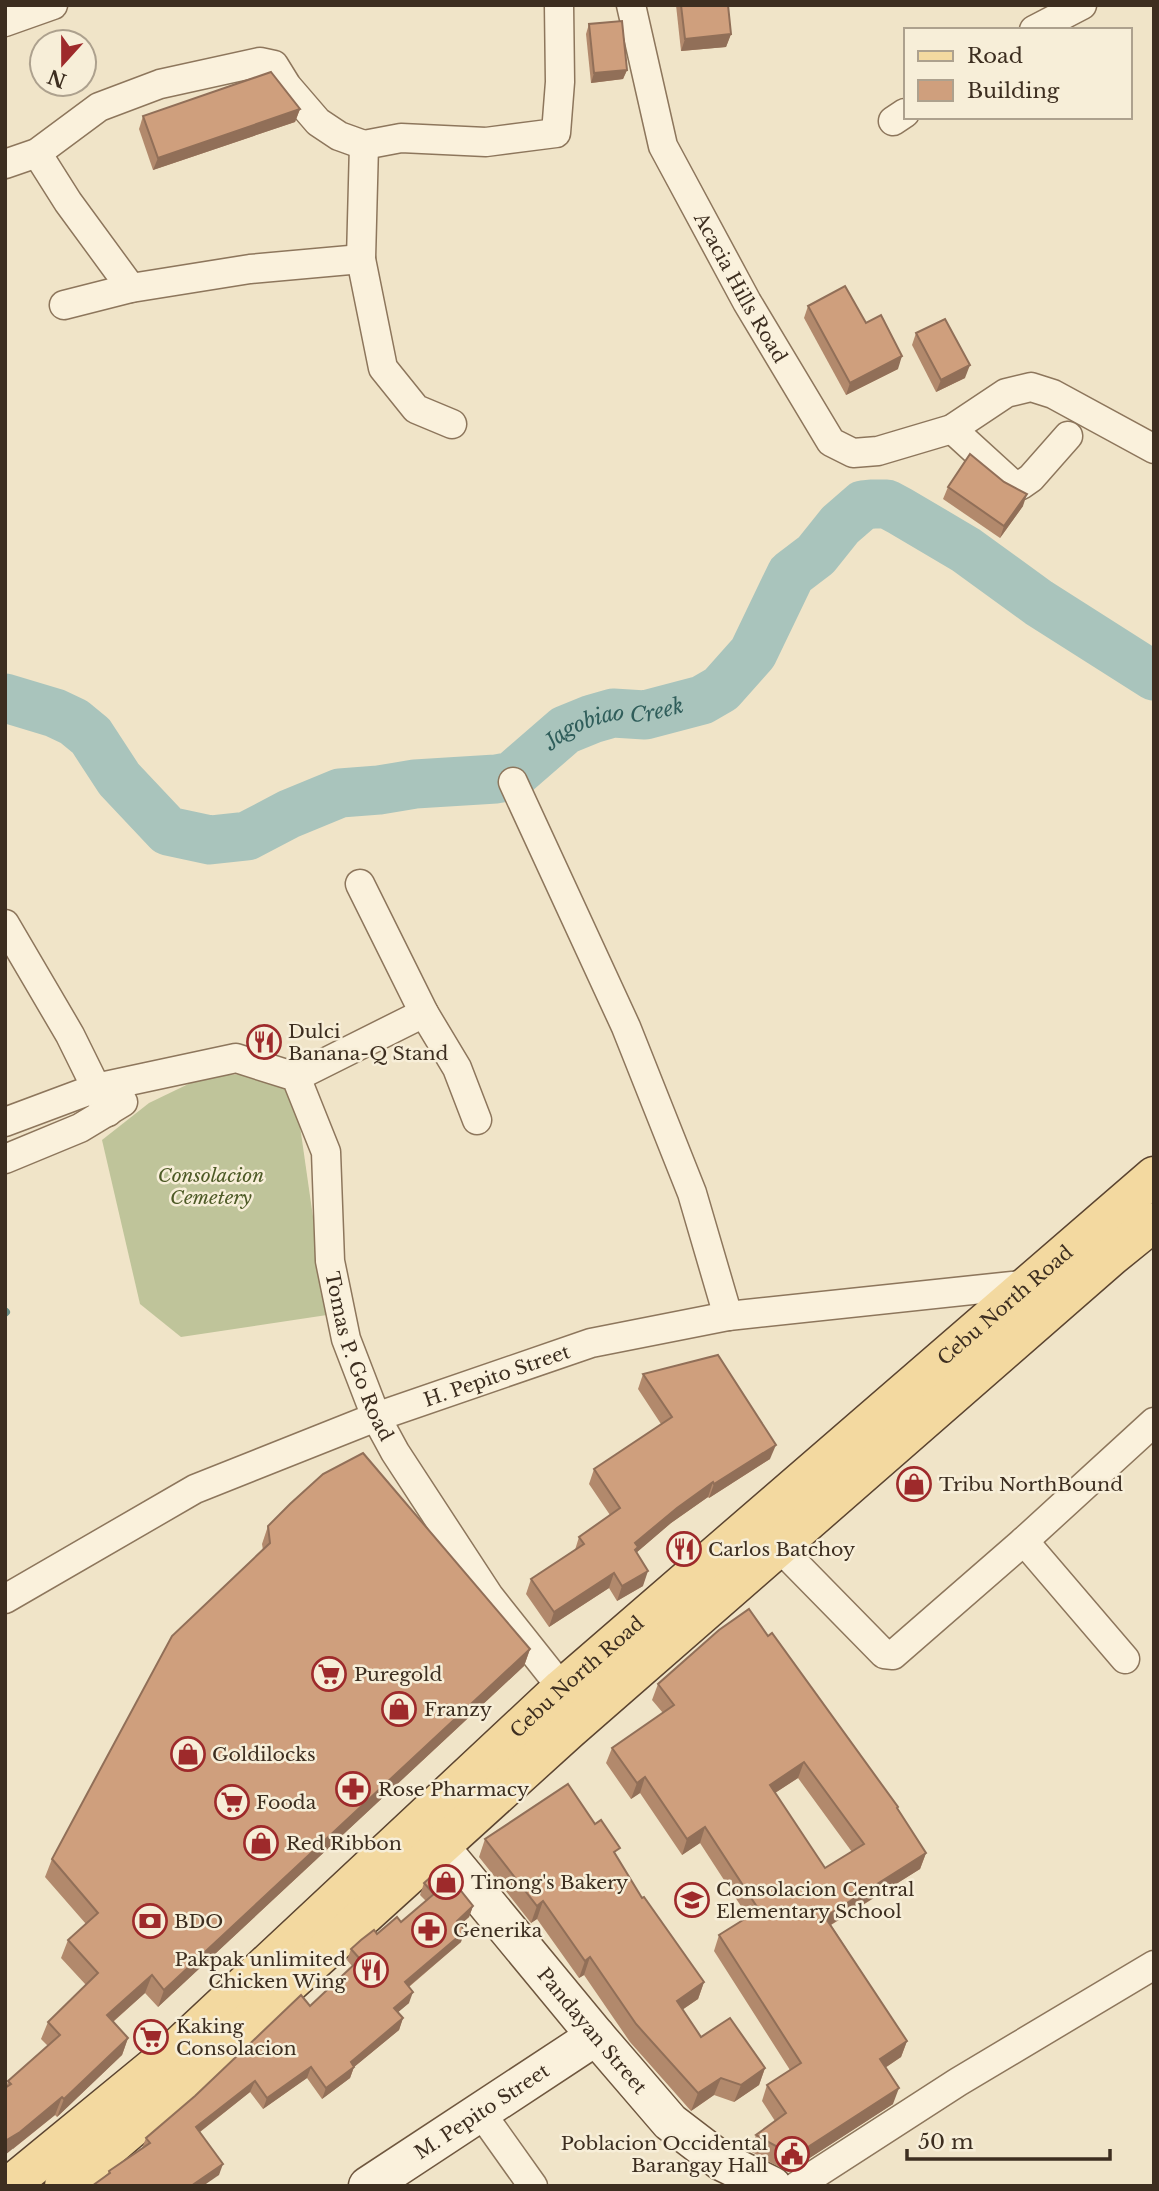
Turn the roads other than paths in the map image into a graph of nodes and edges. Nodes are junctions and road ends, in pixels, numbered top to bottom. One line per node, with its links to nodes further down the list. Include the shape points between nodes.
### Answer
1 (53, 5): 5 (street)
2 (559, 5): 7 (street, via 556,134 486,142 401,138)
3 (631, 5): 14 (street, Acacia Hills Road, via 663,146 747,302 831,442 853,453 878,452)
4 (1082, 5): 6 (street)
5 (5, 22)
6 (1038, 28)
7 (363, 145): 8 (street, via 318,122 274,65 260,62 160,84 99,107); 10 (street)
8 (37, 153): 9 (street); 11 (street)
9 (5, 164)
10 (361, 259): 11 (street, via 250,269); 13 (street, via 383,368 415,409)
11 (131, 288): 12 (street)
12 (64, 305)
13 (452, 424)
14 (952, 429): 15 (street, via 1010,482 1021,485); 16 (street, Acacia Hills Road, via 1006,393 1031,387 1054,394)
15 (1068, 436)
16 (1154, 449)
17 (513, 782): 29 (street, via 626,1027 692,1193)
18 (359, 884): 20 (street)
19 (5, 924): 22 (street)
20 (424, 1013): 21 (street); 23 (street, via 457,1068)
21 (296, 1077): 22 (street, via 236,1058 162,1073); 30 (street, Tomas P. Go Road, via 327,1152 330,1261 346,1339)
22 (102, 1100): 24 (street); 25 (street, via 80,1129)
23 (477, 1120)
24 (5, 1122)
25 (5, 1159)
26 (1154, 1176): 28 (main road, Cebu North Road)
27 (1154, 1223): 33 (main road, Cebu North Road)
28 (1030, 1284): 29 (street, H. Pepito Street); 36 (main road, Cebu North Road, via 759,1519)
29 (728, 1316): 30 (street, H. Pepito Street, via 591,1343)
30 (376, 1417): 34 (street, H. Pepito Street, via 195,1489); 36 (street, Tomas P. Go Road, via 489,1596)
31 (1154, 1422): 32 (street)
32 (1024, 1541): 33 (street, via 893,1655 884,1654); 35 (street)
33 (779, 1547): 36 (main road, Cebu North Road)
34 (5, 1599)
35 (1125, 1659)
36 (575, 1701): 37 (main road, Cebu North Road); 41 (main road, Cebu North Road, via 177,2048)
37 (439, 1846): 39 (street, Pandayan Street); 42 (main road, Cebu North Road, via 192,2077)
38 (1154, 1965): 46 (street, via 958,2082)
39 (596, 2036): 40 (street, M. Pepito Street); 45 (street, Pandayan Street, via 670,2122 721,2161)
40 (481, 2113): 43 (street, M. Pepito Street); 44 (street)
41 (9, 2186)
42 (64, 2186)
43 (368, 2186)
44 (533, 2186)
45 (772, 2186)
46 (797, 2186)

